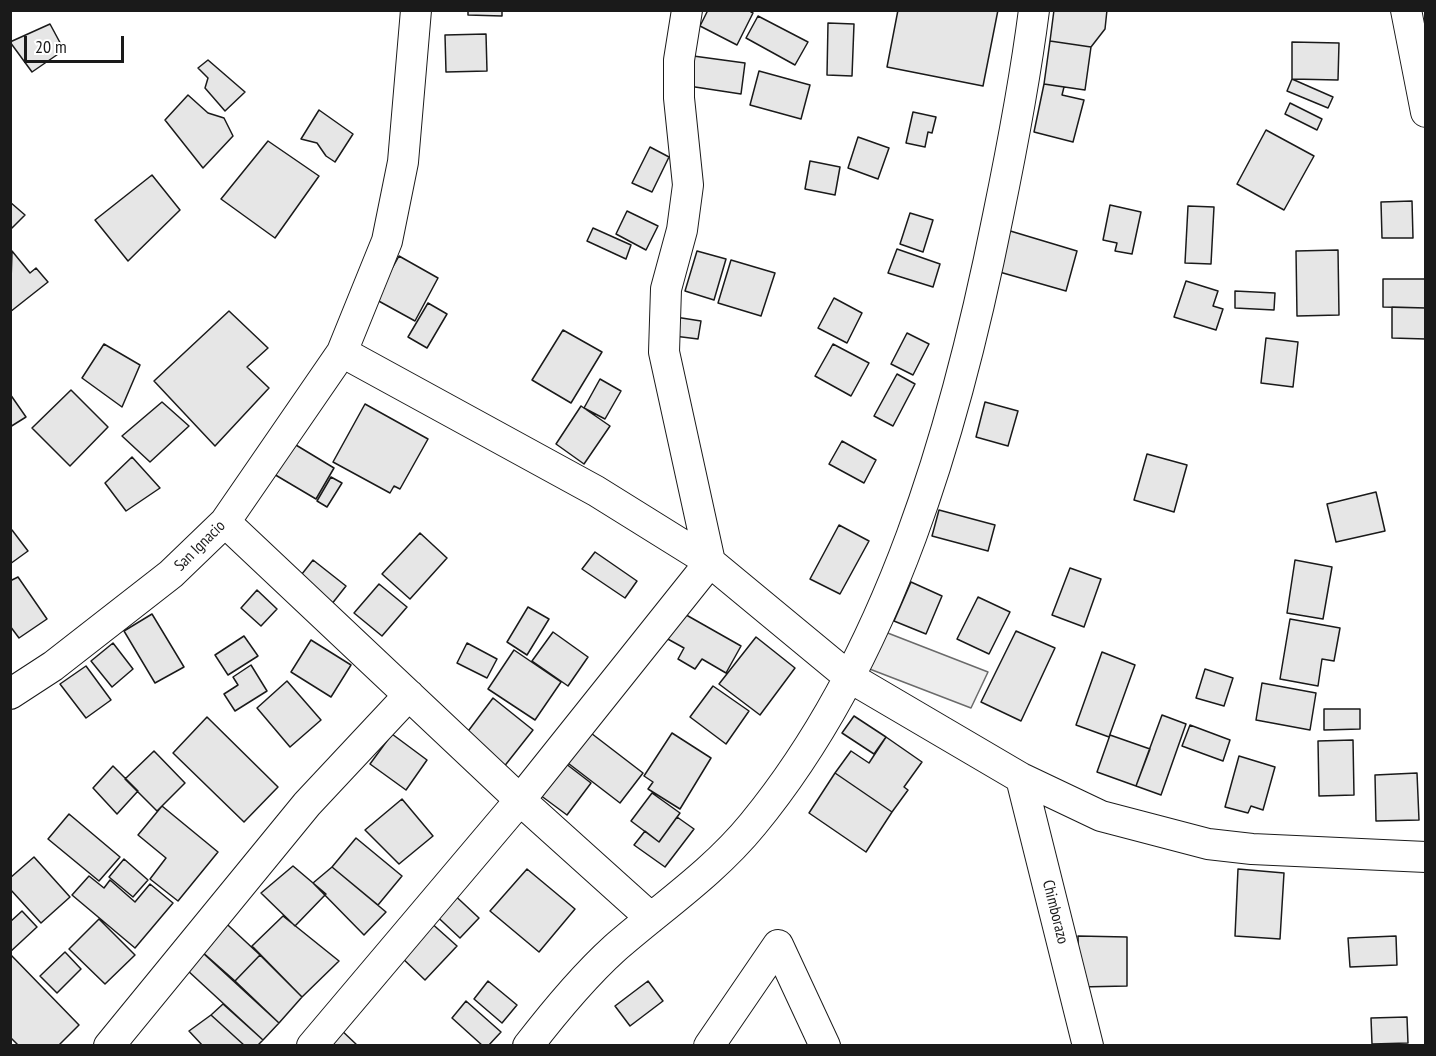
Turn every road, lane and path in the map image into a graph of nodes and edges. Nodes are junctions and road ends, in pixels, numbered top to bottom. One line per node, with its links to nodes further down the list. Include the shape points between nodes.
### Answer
1 (416, 10): 6 (street, San Ignacio, via 403,162 387,241)
2 (687, 10): 8 (street, via 679,60 679,98 688,185 682,230 666,289 664,352)
3 (1034, 10): 9 (street, via 1014,138 980,307 955,403 931,482)
4 (1406, 10): 5 (street)
5 (1425, 112)
6 (342, 352): 7 (street, San Ignacio); 8 (street, via 596,490)
7 (225, 522): 10 (street, San Ignacio, via 171,574 53,666); 11 (street)
8 (710, 562): 9 (street); 13 (street)
9 (849, 677): 12 (street); 15 (street, via 794,769 752,825 712,868)
10 (10, 694)
11 (409, 695): 13 (street); 16 (street, via 307,804)
12 (1021, 778): 14 (street, via 1101,816 1208,844); 21 (street, Chimborazo)
13 (520, 800): 15 (street); 17 (street)
14 (1425, 857)
15 (651, 918): 18 (street, via 579,983)
16 (109, 1046)
17 (312, 1046)
18 (528, 1046)
19 (709, 1046): 20 (street, via 778,945)
20 (825, 1046)
21 (1088, 1046)

